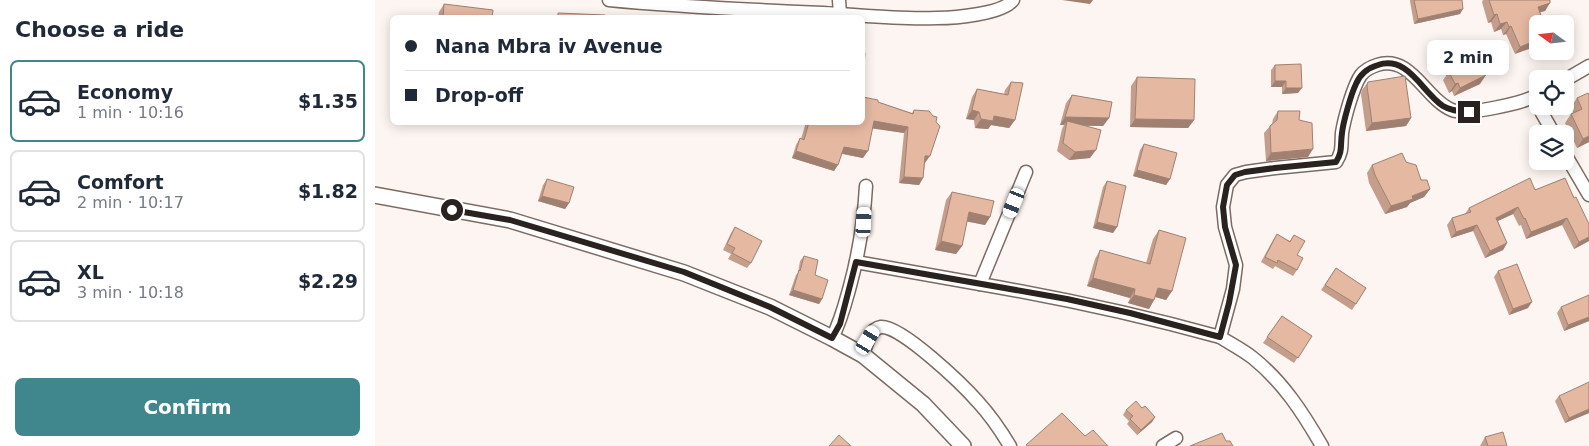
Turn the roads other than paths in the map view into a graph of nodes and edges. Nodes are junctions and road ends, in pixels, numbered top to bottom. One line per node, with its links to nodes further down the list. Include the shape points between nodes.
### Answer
1 (609, 0): 4 (street)
2 (839, 0): 4 (street)
3 (1013, 0): 6 (street, via 999,9 969,15 937,18)
4 (840, 14): 5 (street)
5 (854, 15)
6 (865, 16)
7 (1589, 66): 8 (street)
8 (1574, 75)
9 (1529, 102): 17 (street, via 1488,110 1454,111 1397,64 1383,63 1362,73 1355,85 1342,132 1341,153 1336,162 1245,172 1235,175 1227,185 1223,207 1225,227 1236,265)
10 (1574, 169): 13 (street)
11 (1026, 172): 16 (street)
12 (866, 186): 15 (street, via 864,222)
13 (1589, 195)
14 (375, 196): 18 (street, via 510,220 684,272 770,307)
15 (856, 262): 16 (street); 18 (street, via 840,324)
16 (980, 284): 17 (street, via 1067,299)
17 (1220, 337): 24 (street, via 1252,357 1280,383)
18 (832, 338): 19 (street)
19 (863, 355): 21 (street, via 923,404); 22 (street, via 868,340 881,327 913,342 979,403)
20 (1176, 438): 23 (street)
21 (963, 446)
22 (1010, 446)
23 (1163, 446)
24 (1323, 446)

